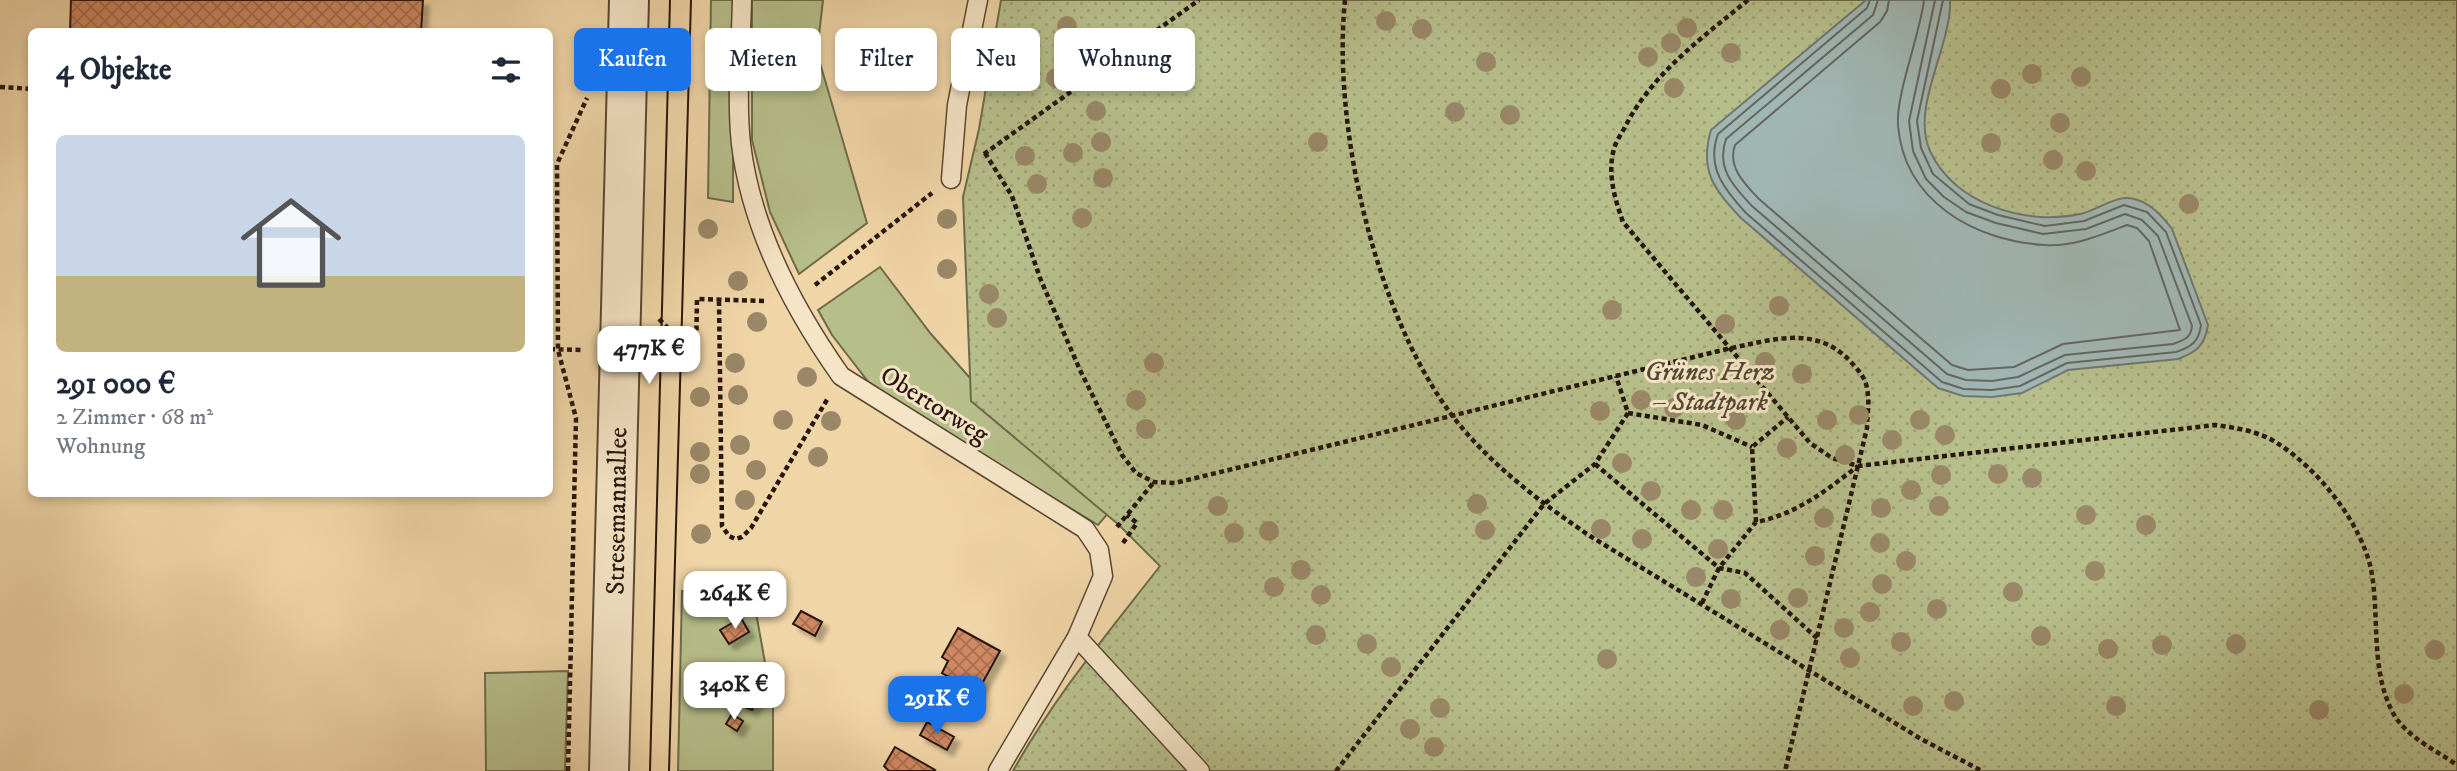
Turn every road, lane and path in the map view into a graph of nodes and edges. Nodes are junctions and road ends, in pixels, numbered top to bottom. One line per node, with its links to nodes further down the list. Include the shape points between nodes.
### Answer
1 (629, 0): 39 (street, Stresemannallee)
2 (742, 0): 13 (lane, Obertorweg, via 741,142 747,179)
3 (978, 0): 11 (lane, via 957,105)
4 (1199, 0): 10 (path)
5 (1345, 0): 22 (path, via 1345,78 1352,154 1367,229 1408,340)
6 (1748, 0): 15 (path, via 1663,71 1614,148 1612,172 1623,222)
7 (0, 87): 8 (path)
8 (28, 89)
9 (588, 96): 17 (path, via 557,164)
10 (985, 153): 11 (path); 27 (path, via 1012,196 1045,289 1122,455 1136,473)
11 (951, 179): 13 (path)
12 (719, 301): 13 (path); 14 (path, via 697,299 696,356); 19 (path, via 722,526 729,536 742,537 751,527)
13 (794, 301): 19 (lane, Obertorweg)
14 (655, 315)
15 (1727, 349): 20 (path); 23 (path); 26 (path, via 1802,338 1821,339 1839,349 1860,372 1867,388 1867,428)
16 (553, 350): 17 (path)
17 (558, 351): 18 (path); 38 (path, via 576,418)
18 (593, 351)
19 (841, 376): 31 (lane, Obertorweg)
20 (1616, 376): 21 (path); 22 (path)
21 (1628, 413): 24 (path, via 1702,425); 25 (path)
22 (1452, 415): 27 (path, via 1175,483); 28 (path, via 1479,446)
23 (1788, 417): 24 (path); 26 (path, via 1810,443 1832,458)
24 (1752, 447): 30 (path)
25 (1595, 464): 28 (path); 32 (path)
26 (1858, 466): 30 (path, via 1820,494 1774,518); 35 (path); 37 (path, via 2216,425 2276,442 2318,478 2360,539 2370,568 2383,691 2393,715 2407,731)
27 (1154, 482): 29 (path)
28 (1545, 504): 33 (path); 42 (path)
29 (1127, 515): 31 (path); 31 (path, via 1137,523 1120,546)
30 (1756, 522): 32 (path)
31 (1104, 544): 34 (lane, via 1103,576)
32 (1719, 568): 33 (path); 35 (path, via 1745,573)
33 (1702, 603): 36 (path)
34 (1077, 637): 40 (lane); 41 (lane)
35 (1818, 639): 36 (path)
36 (1810, 668): 43 (path); 44 (path, via 1921,739)
37 (2457, 765)
38 (568, 771)
39 (609, 771)
40 (998, 771)
41 (1200, 771)
42 (1336, 771)
43 (1785, 771)
44 (1982, 771)

